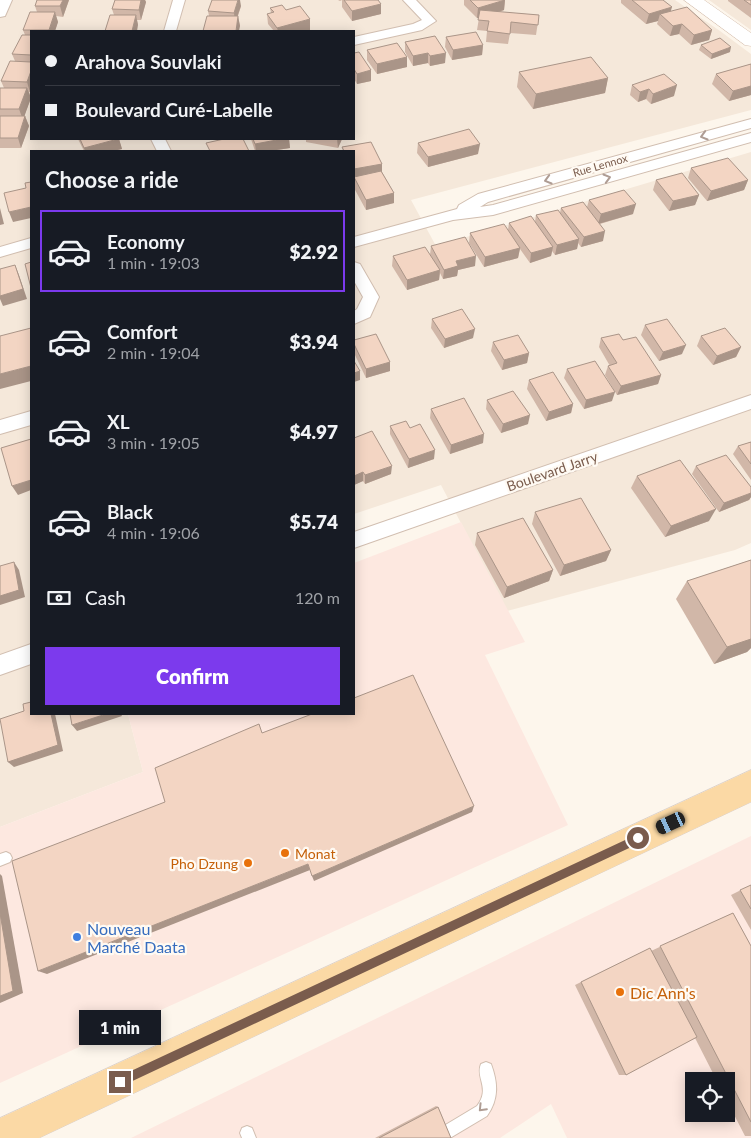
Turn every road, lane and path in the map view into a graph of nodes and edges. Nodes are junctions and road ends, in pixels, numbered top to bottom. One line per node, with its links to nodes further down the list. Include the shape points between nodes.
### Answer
1 (6, 0): 5 (street)
2 (179, 0): 6 (street)
3 (409, 0): 7 (street, via 430,22)
4 (694, 0): 8 (street)
5 (0, 13)
6 (170, 30)
7 (355, 41)
8 (751, 41)
9 (751, 122): 11 (street, Rue Lennox, one-way to 11, via 483,198)
10 (751, 137): 11 (street, Rue Lennox, one-way to 10, via 493,210)
11 (453, 215): 12 (street, Rue Lennox)
12 (355, 242)
13 (30, 243): 14 (street)
14 (0, 252)
15 (355, 270): 16 (street, via 371,298 364,313)
16 (355, 318)
17 (751, 402): 20 (street, Boulevard Jarry)
18 (30, 418): 19 (street)
19 (0, 427)
20 (355, 540)
21 (30, 654): 22 (street)
22 (0, 665)
23 (751, 786): 25 (main road)
24 (486, 1068): 26 (lane, one-way to 26, via 490,1082 488,1105)
25 (0, 1137)
26 (438, 1138)

